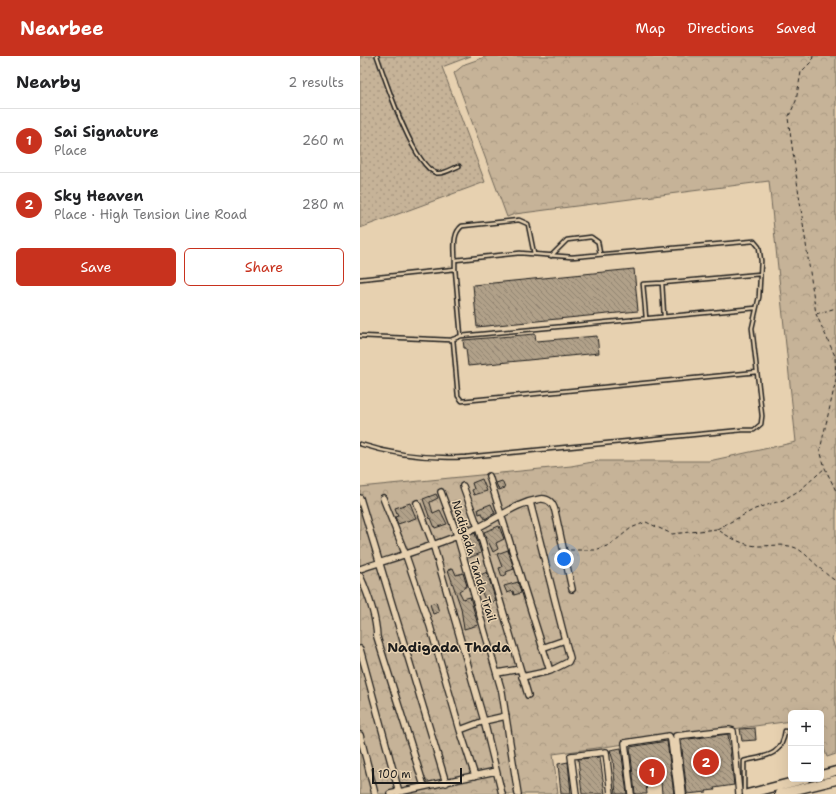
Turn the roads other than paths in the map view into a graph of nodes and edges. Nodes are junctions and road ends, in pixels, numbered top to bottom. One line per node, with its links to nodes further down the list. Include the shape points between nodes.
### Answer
1 (377, 56): 2 (lane, via 411,144 427,166 436,173)
2 (459, 166)
3 (534, 254): 5 (lane); 6 (lane, via 520,253); 6 (lane, via 530,228 528,224 519,220 462,226 455,237)
4 (600, 254): 5 (lane); 5 (lane, via 598,242 591,237 567,240); 8 (lane, via 754,242 760,251)
5 (550, 256)
6 (455, 260): 7 (lane)
7 (455, 270): 9 (lane); 15 (lane)
8 (760, 274): 10 (lane); 11 (lane)
9 (360, 279)
10 (662, 283): 12 (lane); 13 (lane, via 643,284)
11 (756, 308): 12 (lane); 17 (lane, via 752,328)
12 (664, 316): 13 (lane)
13 (646, 318): 15 (lane)
14 (360, 336): 16 (lane)
15 (461, 336): 16 (lane)
16 (453, 339): 17 (lane, via 458,396 464,401)
17 (757, 372): 18 (lane, via 762,420 759,427 754,430 447,458 396,453)
18 (360, 444)
19 (489, 476): 26 (street)
20 (463, 486): 27 (street)
21 (441, 492): 28 (street, Nadigada Tanda Trail)
22 (360, 498): 31 (street)
23 (383, 498): 30 (street)
24 (530, 502): 26 (street, via 516,506); 34 (street, via 541,499 552,503); 35 (street)
25 (417, 503): 29 (street)
26 (501, 515): 27 (street); 36 (street)
27 (478, 527): 28 (street); 38 (street)
28 (456, 535): 29 (street); 40 (street, Nadigada Tanda Trail)
29 (433, 544): 30 (street); 44 (street)
30 (405, 553): 31 (street); 45 (street, via 430,626)
31 (380, 562): 32 (street); 54 (street)
32 (360, 569)
33 (360, 576): 55 (street, via 370,598 378,637)
34 (572, 589)
35 (565, 640): 36 (street); 39 (street, via 570,658 568,662)
36 (542, 648): 39 (street)
37 (360, 650): 56 (street)
38 (520, 668): 40 (street); 41 (street)
39 (550, 671): 41 (street)
40 (496, 673): 43 (street, Nadigada Tanda Trail)
41 (522, 677): 42 (street)
42 (528, 695)
43 (506, 716): 44 (street); 60 (street)
44 (484, 721): 45 (street); 48 (street)
45 (460, 730): 51 (street)
46 (784, 731): 67 (lane, via 784,741 776,752 744,761)
47 (360, 735): 57 (street)
48 (496, 771): 51 (street); 59 (street)
49 (836, 771): 50 (main road)
50 (824, 774)
51 (475, 776): 54 (street)
52 (836, 780): 68 (main road)
53 (793, 782): 67 (main road)
54 (446, 783): 55 (street)
55 (424, 786): 56 (street)
56 (399, 792): 58 (street)
57 (375, 794)
58 (390, 794)
59 (502, 794)
60 (518, 794)
61 (576, 794): 62 (street, via 571,756 606,752)
62 (611, 794)
63 (631, 794): 64 (street, via 625,743 666,736 671,740)
64 (678, 794)
65 (683, 794): 66 (street, via 676,736 729,730 733,731)
66 (739, 794)
67 (746, 794)
68 (779, 794)

